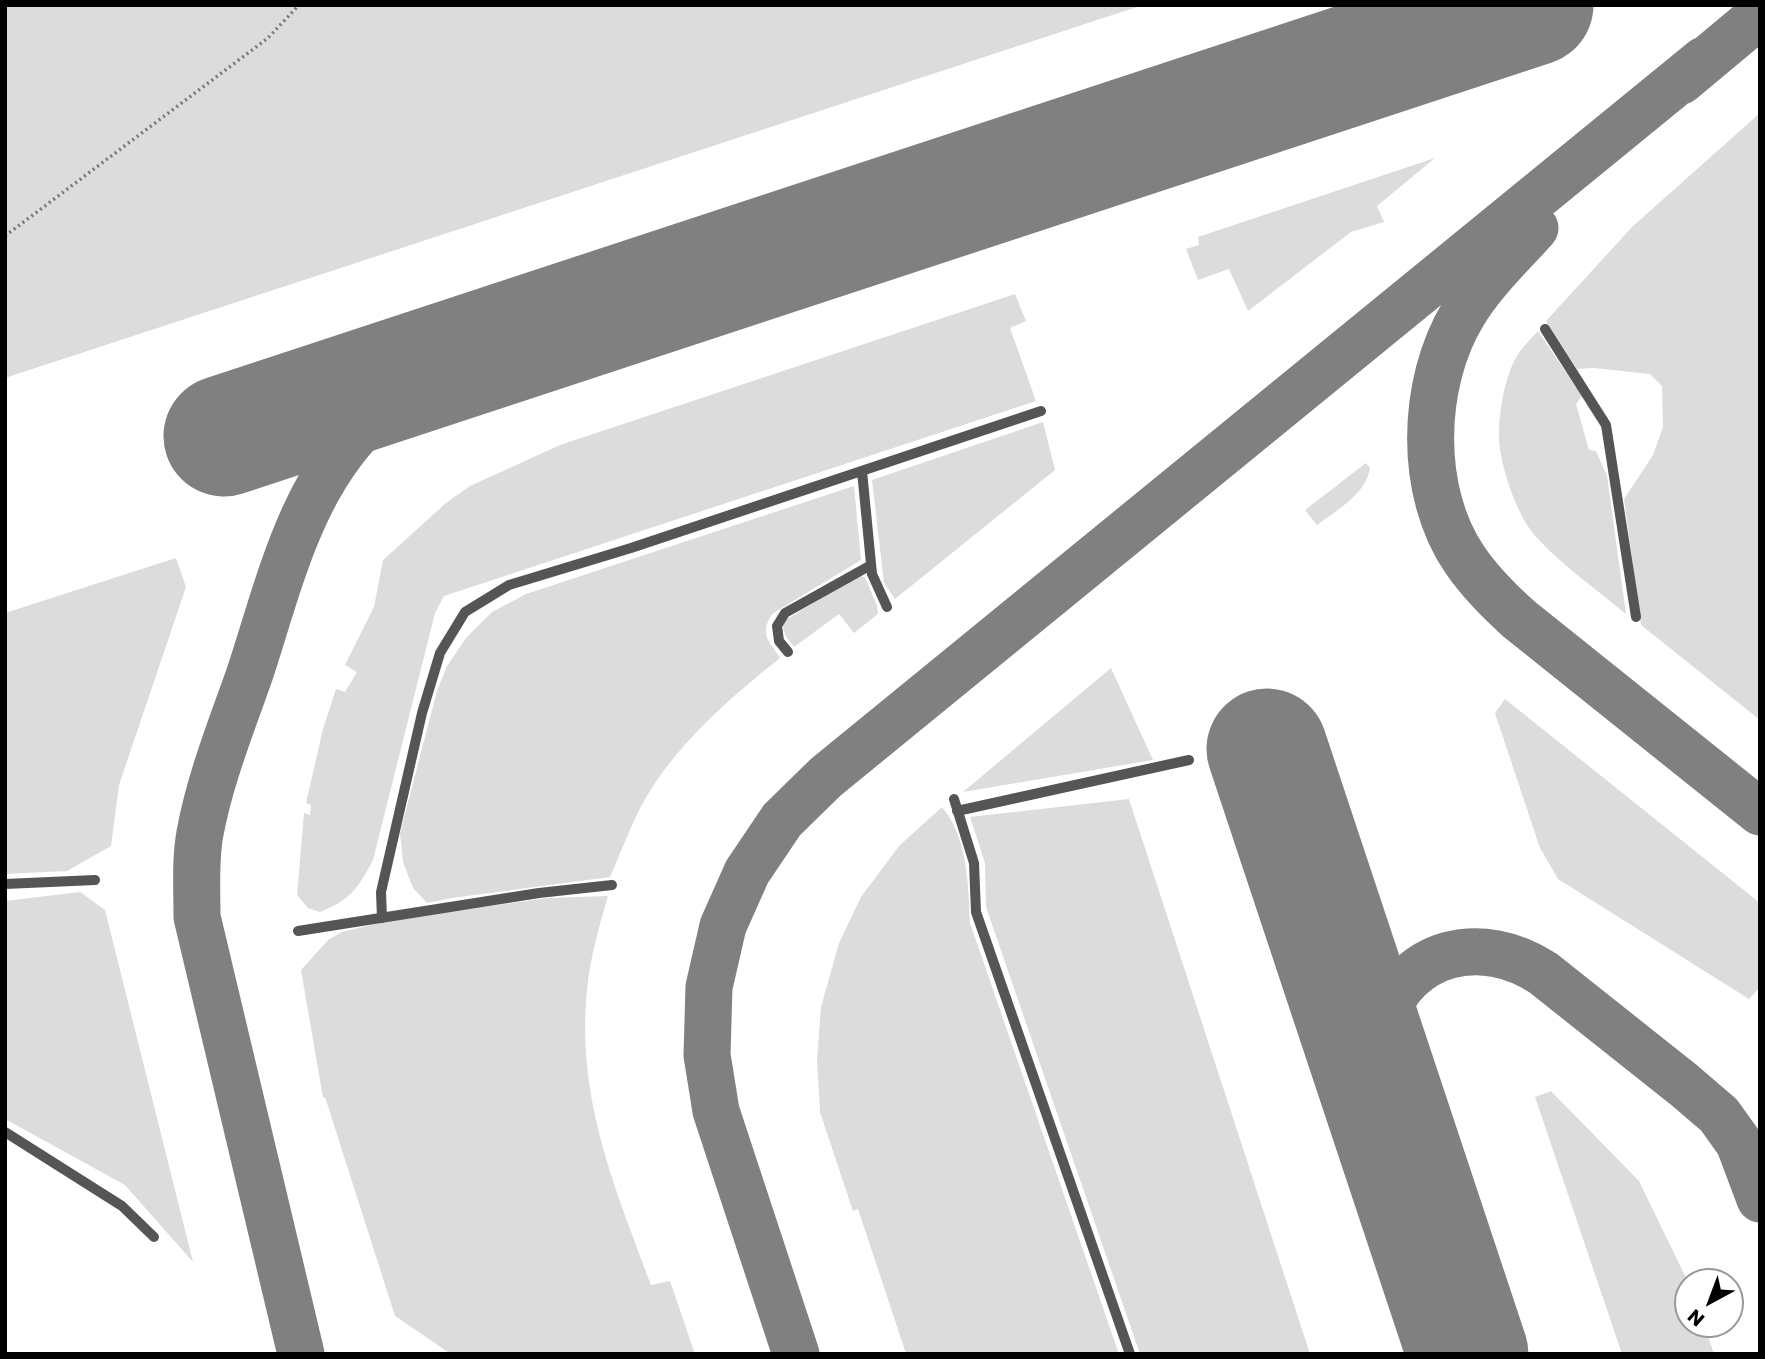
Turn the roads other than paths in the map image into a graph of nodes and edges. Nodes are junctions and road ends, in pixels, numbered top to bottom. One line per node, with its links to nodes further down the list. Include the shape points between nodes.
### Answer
1 (1545, 329): 6 (lane, via 1606,425)
2 (1041, 411): 3 (lane)
3 (862, 471): 4 (lane); 14 (lane, via 509,585 465,612 440,653 422,713 381,892)
4 (871, 565): 5 (lane); 7 (lane, via 785,613 776,626 779,641)
5 (887, 607)
6 (1636, 617)
7 (788, 652)
8 (1189, 760): 10 (lane)
9 (954, 799): 10 (lane)
10 (957, 811): 18 (lane, via 974,863 976,912)
11 (95, 880): 12 (lane)
12 (5, 884)
13 (612, 885): 14 (lane)
14 (382, 918): 15 (lane)
15 (298, 931)
16 (5, 1132): 17 (lane, via 122,1206)
17 (154, 1237)
18 (1130, 1354)

